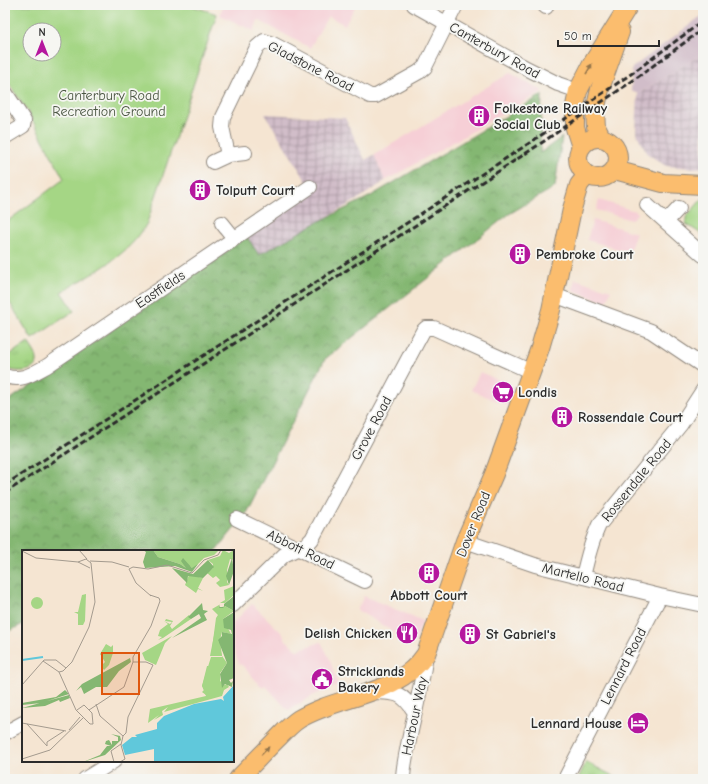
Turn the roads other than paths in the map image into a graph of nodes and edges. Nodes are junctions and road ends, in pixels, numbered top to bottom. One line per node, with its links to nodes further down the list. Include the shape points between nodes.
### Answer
1 (414, 5): 4 (street, Canterbury Road)
2 (456, 5): 4 (street)
3 (628, 8): 6 (main road, one-way to 3, via 592,64); 8 (main road, via 595,111 596,127)
4 (448, 23): 6 (street, Canterbury Road, via 526,68); 11 (street, Gladstone Road, via 425,67 376,96 370,96 264,41 257,47 223,117 222,127)
5 (5, 92): 7 (street, via 24,121 23,126)
6 (578, 92): 9 (main road, via 575,128)
7 (5, 137)
8 (602, 137): 9 (main road, via 590,139); 13 (main road, via 614,144 617,150 619,157)
9 (581, 147): 14 (main road, via 579,165)
10 (244, 153): 11 (street)
11 (228, 155): 12 (street)
12 (213, 162)
13 (615, 170): 14 (main road, via 605,177); 15 (main road, via 663,184)
14 (587, 175): 23 (main road, Dover Road, via 579,185 574,202)
15 (703, 185)
16 (310, 187): 21 (street, Eastfields)
17 (647, 205): 19 (street)
18 (679, 208): 19 (street)
19 (666, 222): 22 (street)
20 (222, 223): 21 (street)
21 (234, 238): 26 (street, Eastfields, via 47,366 21,378)
22 (703, 255)
23 (554, 294): 24 (street, via 651,331); 25 (main road, Dover Road)
24 (703, 366)
25 (532, 372): 29 (main road, Dover Road, via 494,474); 30 (street, Grove Road, via 434,328 426,328 312,539)
26 (5, 376)
27 (703, 390): 31 (street, Rossendale Road, via 681,424 599,525)
28 (237, 519): 30 (street, Abbott Road)
29 (465, 541): 31 (street, Martello Road, via 536,565); 36 (main road, Dover Road)
30 (300, 548): 32 (street, Abbott Road); 34 (street, Grove Road, via 284,555)
31 (583, 577): 33 (street, Martello Road)
32 (365, 581)
33 (660, 596): 35 (street, Martello Road); 45 (street, Lennard Road)
34 (234, 604)
35 (703, 604)
36 (426, 654): 37 (main road, Dover Road, via 408,673); 38 (street, Harbour Way, via 419,698)
37 (373, 692): 38 (street, via 402,696); 43 (main road, Dover Road, one-way to 37, via 297,720 321,708)
38 (414, 711): 44 (street, Harbour Way)
39 (22, 723): 40 (street)
40 (5, 733)
41 (112, 762): 42 (street)
42 (85, 779)
43 (238, 779)
44 (403, 779)
45 (565, 779)

